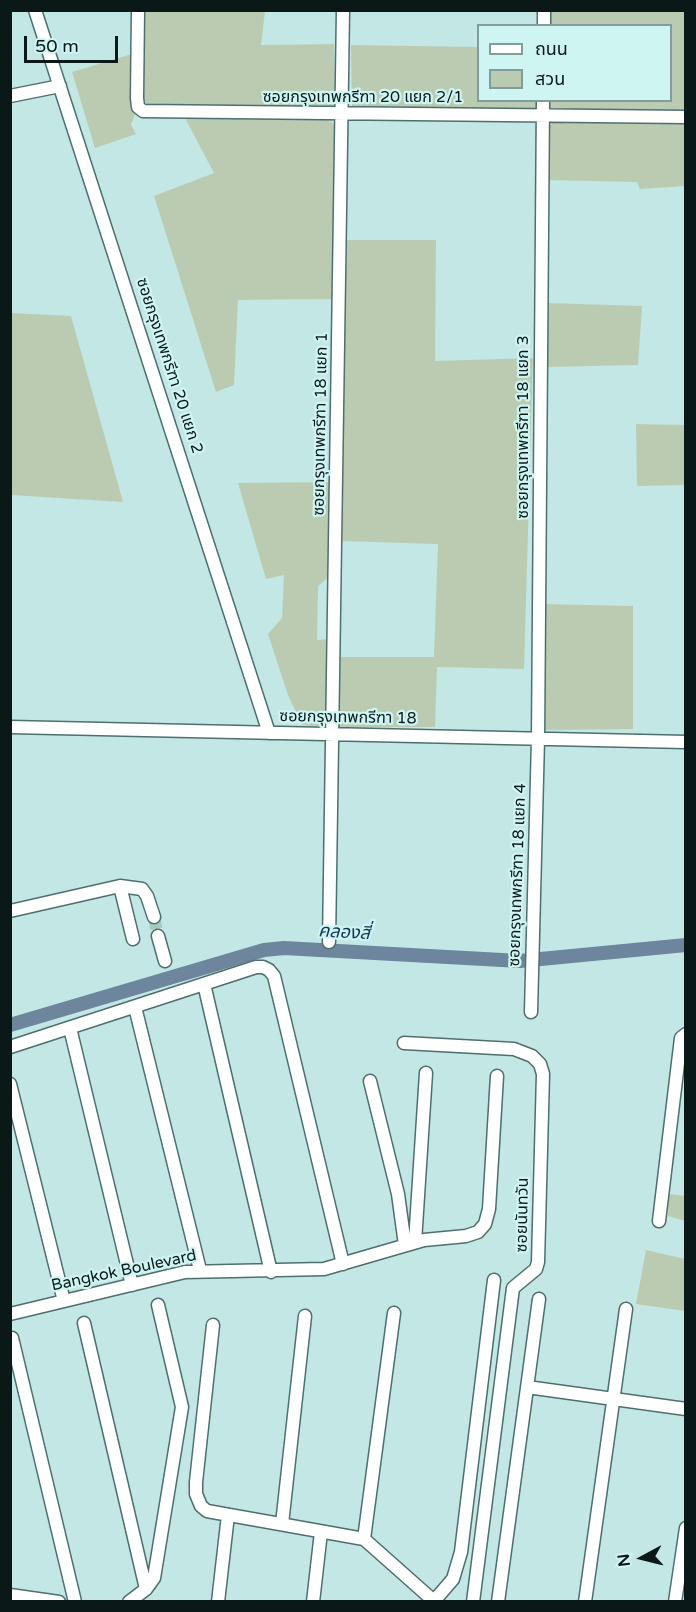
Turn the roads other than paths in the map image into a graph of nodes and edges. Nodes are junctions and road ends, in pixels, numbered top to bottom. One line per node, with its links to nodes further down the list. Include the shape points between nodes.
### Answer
1 (35, 10): 4 (street, ซอยกรุงเทพกรีฑา 20 แยก 2)
2 (138, 10): 7 (street, ซอยกรุงเทพกรีฑา 20 แยก 2/1, via 137,98 143,111)
3 (343, 10): 7 (street, ซอยกรุงเทพกรีฑา 18 แยก 1)
4 (60, 86): 5 (street); 11 (street, ซอยกรุงเทพกรีฑา 20 แยก 2)
5 (10, 96)
6 (543, 102): 8 (street, ซอยกรุงเทพกรีฑา 18 แยก 3)
7 (342, 115): 8 (street, ซอยกรุงเทพกรีฑา 20 แยก 2/1); 12 (street, ซอยกรุงเทพกรีฑา 18 แยก 1)
8 (543, 115): 9 (street, ซอยกรุงเทพกรีฑา 20 แยก 2/1); 13 (street, ซอยกรุงเทพกรีฑา 18 แยก 3)
9 (686, 117)
10 (10, 727): 11 (street, ซอยกรุงเทพกรีฑา 18)
11 (269, 733): 12 (street, ซอยกรุงเทพกรีฑา 18)
12 (333, 734): 13 (street, ซอยกรุงเทพกรีฑา 18); 20 (street, ซอยกรุงเทพกรีฑา 18 แยก 1)
13 (538, 739): 14 (street, ซอยกรุงเทพกรีฑา 18); 24 (street, ซอยกรุงเทพกรีฑา 18 แยก 4)
14 (686, 742)
15 (120, 886): 16 (street); 17 (street, via 141,889); 19 (street)
16 (10, 910)
17 (154, 917)
18 (158, 936): 21 (street)
19 (133, 939)
20 (328, 942)
21 (165, 961)
22 (204, 984): 23 (street); 35 (street, via 256,967 263,967 274,976); 37 (street)
23 (135, 1006): 25 (street); 36 (street)
24 (531, 1012)
25 (70, 1028): 28 (street); 39 (street)
26 (686, 1034): 33 (street, via 681,1038)
27 (405, 1043): 66 (street, ซอยนันทวัน, via 514,1049 532,1056 543,1074 538,1262 536,1269 513,1288)
28 (10, 1047)
29 (426, 1073): 34 (street)
30 (497, 1076): 34 (street, Bangkok Boulevard, via 485,1224 478,1232 466,1236)
31 (370, 1081): 34 (street)
32 (10, 1084): 41 (street)
33 (659, 1221)
34 (410, 1243): 35 (street, Bangkok Boulevard)
35 (343, 1264): 37 (street, Bangkok Boulevard)
36 (200, 1270): 37 (street, Bangkok Boulevard); 39 (street, Bangkok Boulevard)
37 (271, 1272)
38 (494, 1280): 60 (street, via 461,1552 453,1579)
39 (132, 1285): 41 (street, Bangkok Boulevard)
40 (539, 1299): 50 (street)
41 (64, 1301): 45 (street, Bangkok Boulevard)
42 (158, 1305): 58 (street, via 182,1407 159,1553 154,1578)
43 (626, 1309): 51 (street)
44 (394, 1313): 57 (street)
45 (10, 1314)
46 (305, 1316): 54 (street)
47 (84, 1323): 58 (street)
48 (213, 1325): 53 (street, via 196,1494 207,1511)
49 (12, 1338): 62 (street)
50 (527, 1387): 51 (street); 67 (street)
51 (613, 1399): 52 (street); 68 (street)
52 (686, 1409)
53 (228, 1515): 54 (street); 64 (street)
54 (282, 1524): 56 (street)
55 (686, 1528): 69 (street)
56 (321, 1532): 57 (street); 65 (street)
57 (364, 1539): 60 (street)
58 (146, 1589): 63 (street)
59 (10, 1595): 61 (street)
60 (435, 1601)
61 (59, 1602)
62 (75, 1602)
63 (129, 1602)
64 (218, 1602)
65 (313, 1602)
66 (473, 1602)
67 (498, 1602)
68 (585, 1602)
69 (675, 1602)

